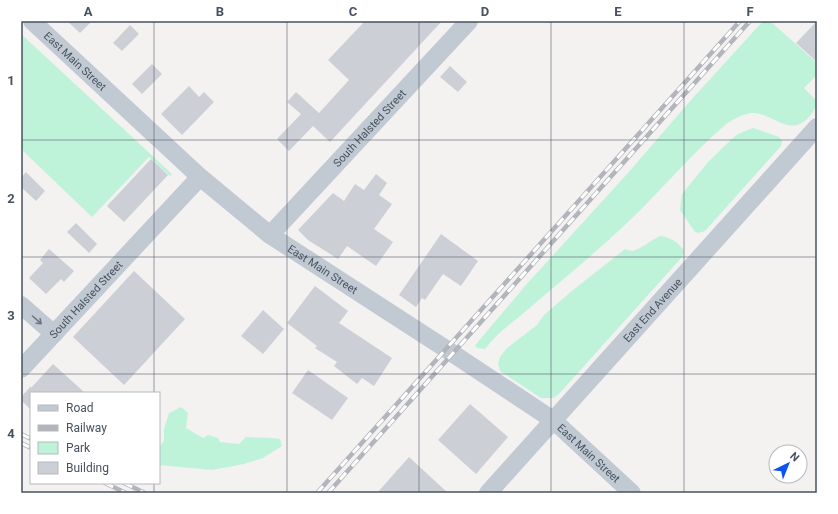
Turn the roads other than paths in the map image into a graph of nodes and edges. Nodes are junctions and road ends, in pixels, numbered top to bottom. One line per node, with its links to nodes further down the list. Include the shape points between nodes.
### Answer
1 (32, 21): 4 (street, East Main Street)
2 (469, 21): 5 (street, South Halsted Street)
3 (817, 127): 9 (street, East End Avenue)
4 (200, 177): 5 (street, East Main Street); 7 (street, South Halsted Street)
5 (270, 235): 9 (street, East Main Street)
6 (21, 305): 7 (street, one-way to 7)
7 (54, 334): 8 (street, South Halsted Street)
8 (21, 369)
9 (553, 420): 10 (street, East End Avenue); 11 (street, East Main Street)
10 (488, 493)
11 (632, 493)

